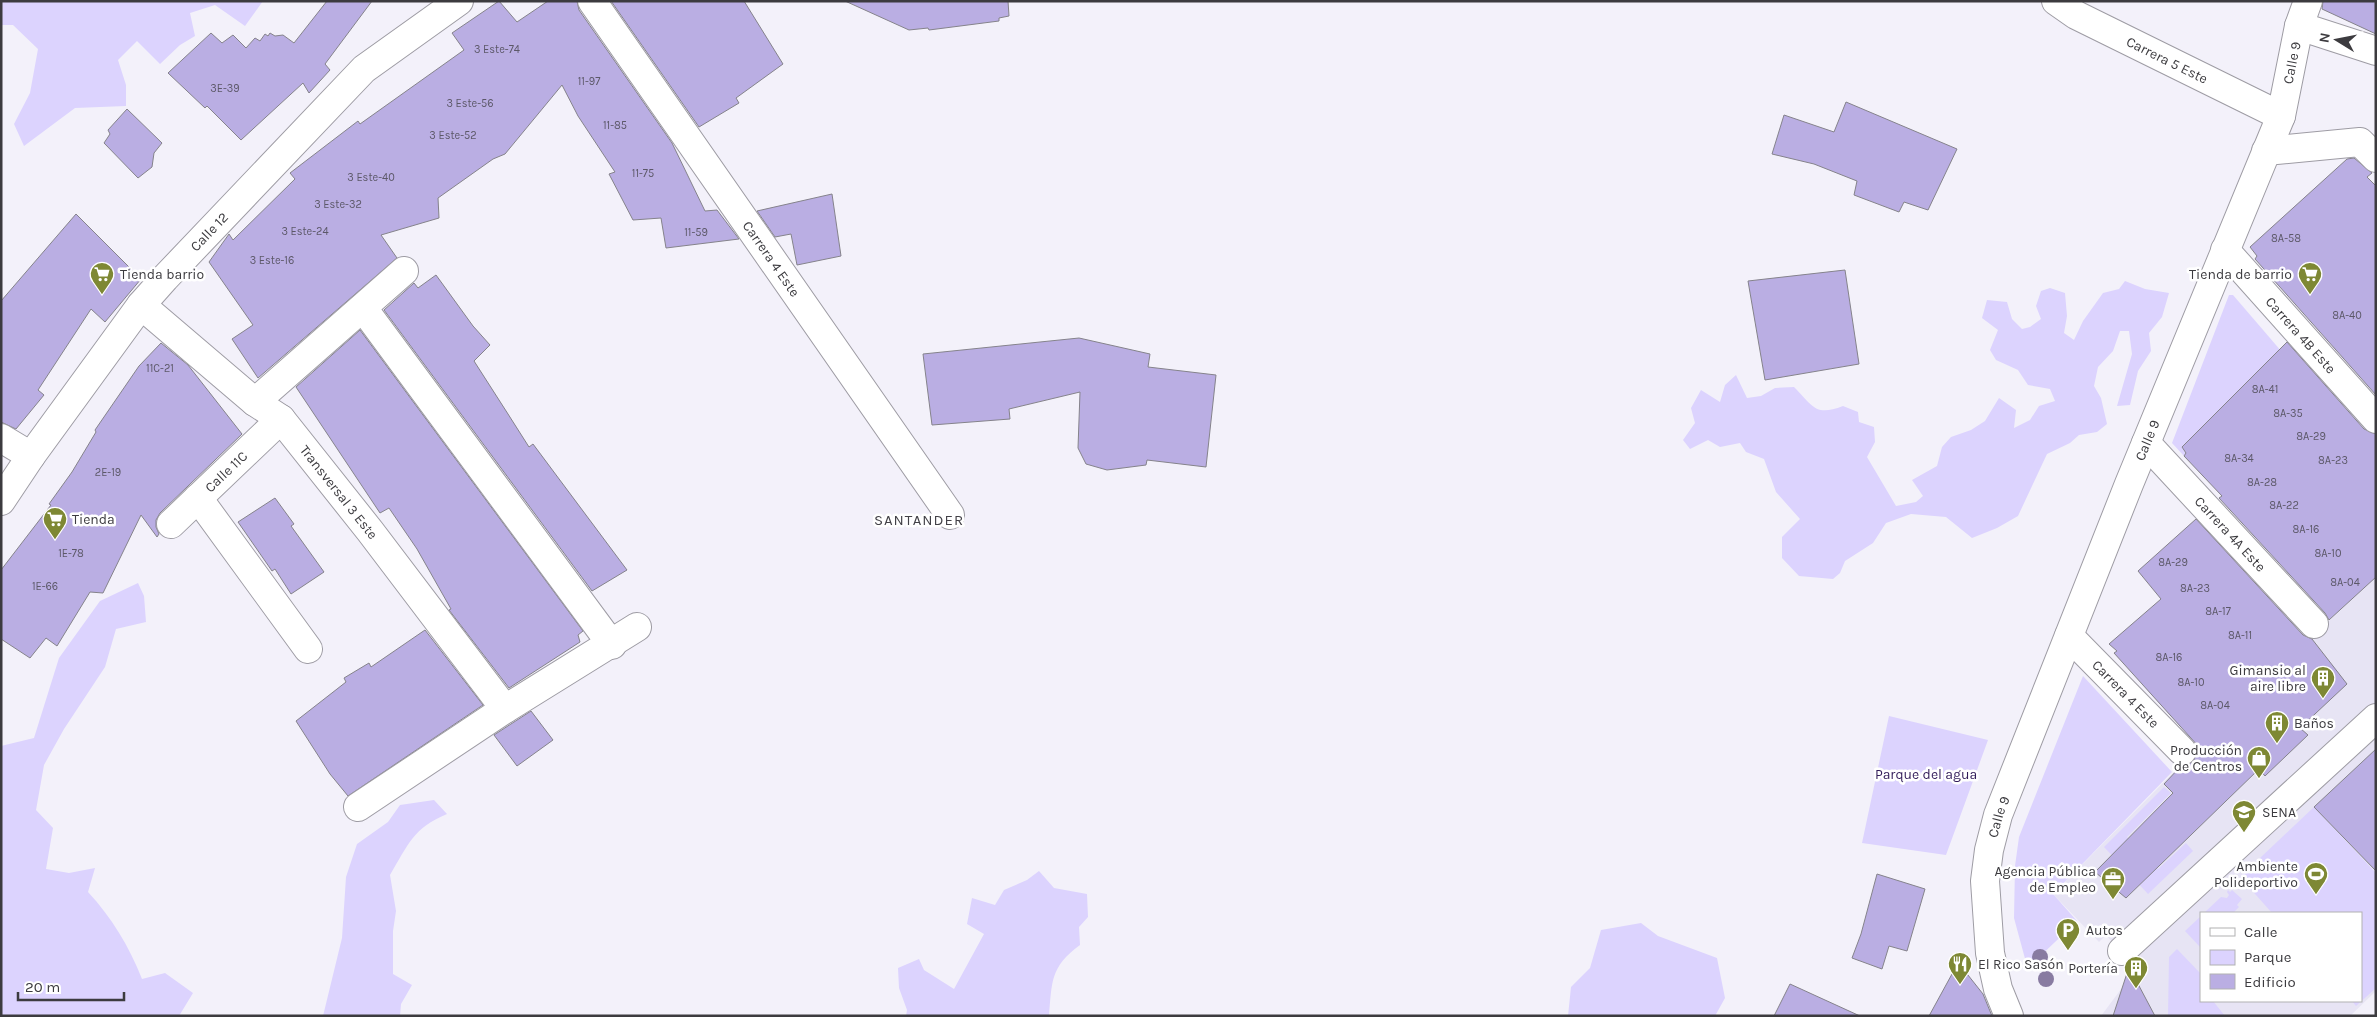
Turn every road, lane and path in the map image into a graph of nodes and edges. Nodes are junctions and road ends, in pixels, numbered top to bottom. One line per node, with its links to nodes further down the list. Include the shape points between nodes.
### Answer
1 (459, 1): 12 (street, Calle 12, via 364,69)
2 (592, 1): 22 (street, Carrera 4 Este)
3 (2056, 1): 7 (street, Carrera 5 Este, via 2076,15)
4 (2308, 1): 5 (street, Calle 9)
5 (2298, 26): 6 (street); 7 (street, Calle 9)
6 (2374, 50)
7 (2281, 116): 8 (street, Calle 9)
8 (2266, 151): 9 (street, via 2360,142); 10 (street, Calle 9)
9 (2376, 158)
10 (2225, 250): 16 (street, Carrera 4B Este); 18 (street, Calle 9)
11 (404, 271): 13 (street)
12 (141, 305): 14 (street, Transversal 3 Este); 19 (street, Calle 12)
13 (363, 308): 14 (street); 27 (street)
14 (255, 402): 15 (street, Transversal 3 Este)
15 (281, 418): 20 (street, Calle 11C); 29 (street, Transversal 3 Este)
16 (2376, 418)
17 (1, 438): 19 (street)
18 (2146, 443): 24 (street, Carrera 4A Este); 26 (street, Calle 9)
19 (31, 456): 21 (street, Calle 12)
20 (198, 498): 23 (street, Calle 11C); 28 (street)
21 (1, 501)
22 (950, 515)
23 (171, 524)
24 (2314, 624)
25 (637, 627): 27 (street)
26 (2069, 636): 31 (street, Carrera 4 Este); 34 (street, Calle 9, via 1998,815 1985,881 1990,953)
27 (612, 645): 29 (street)
28 (308, 649)
29 (505, 709): 32 (street)
30 (2376, 718): 33 (street)
31 (2182, 751)
32 (358, 807)
33 (2122, 951)
34 (2008, 1016)

